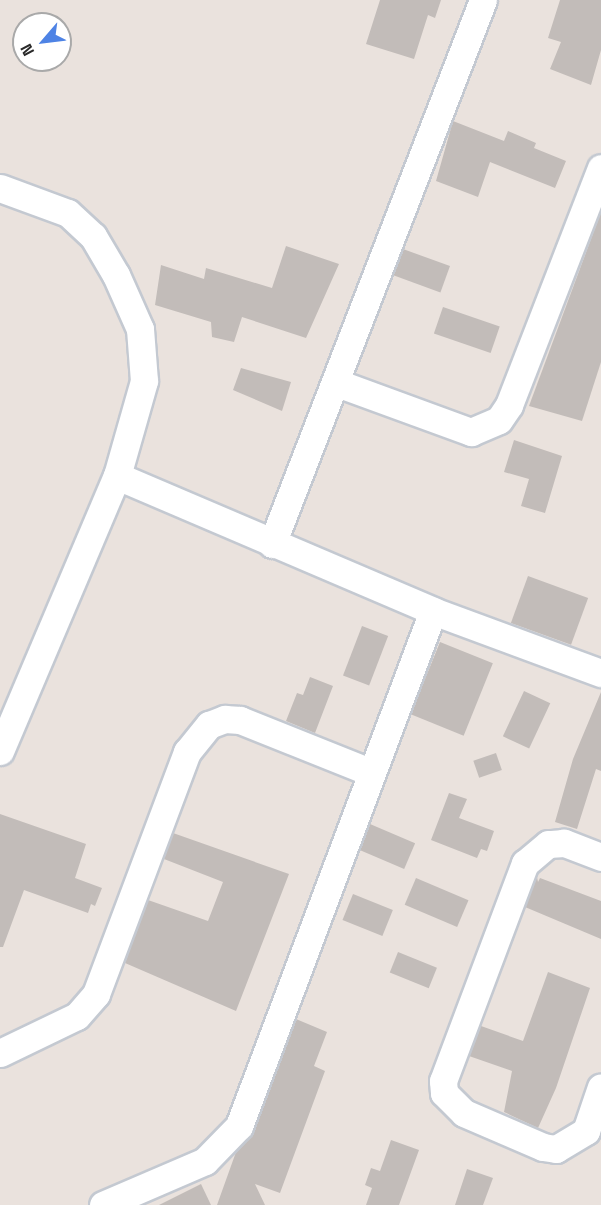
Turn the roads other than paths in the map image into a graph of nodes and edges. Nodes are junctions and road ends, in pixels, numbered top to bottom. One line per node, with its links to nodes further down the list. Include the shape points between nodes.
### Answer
1 (483, 0): 4 (street)
2 (601, 168): 4 (street, via 509,405 499,420 471,432)
3 (0, 188): 5 (street, via 68,213 93,236 140,329 144,381)
4 (337, 383): 6 (street)
5 (117, 476): 6 (street); 9 (street)
6 (272, 544): 7 (street)
7 (433, 611): 8 (street); 10 (street)
8 (601, 673)
9 (0, 751)
10 (370, 772): 12 (street, via 240,720 225,719 209,725 187,752 88,1007 63,1024); 14 (street, via 239,1126 205,1161)
11 (601, 857): 13 (street, via 564,843 548,844 525,863 443,1081 448,1099 464,1113 543,1148 556,1149 586,1131)
12 (0, 1053)
13 (601, 1087)
14 (103, 1205)

